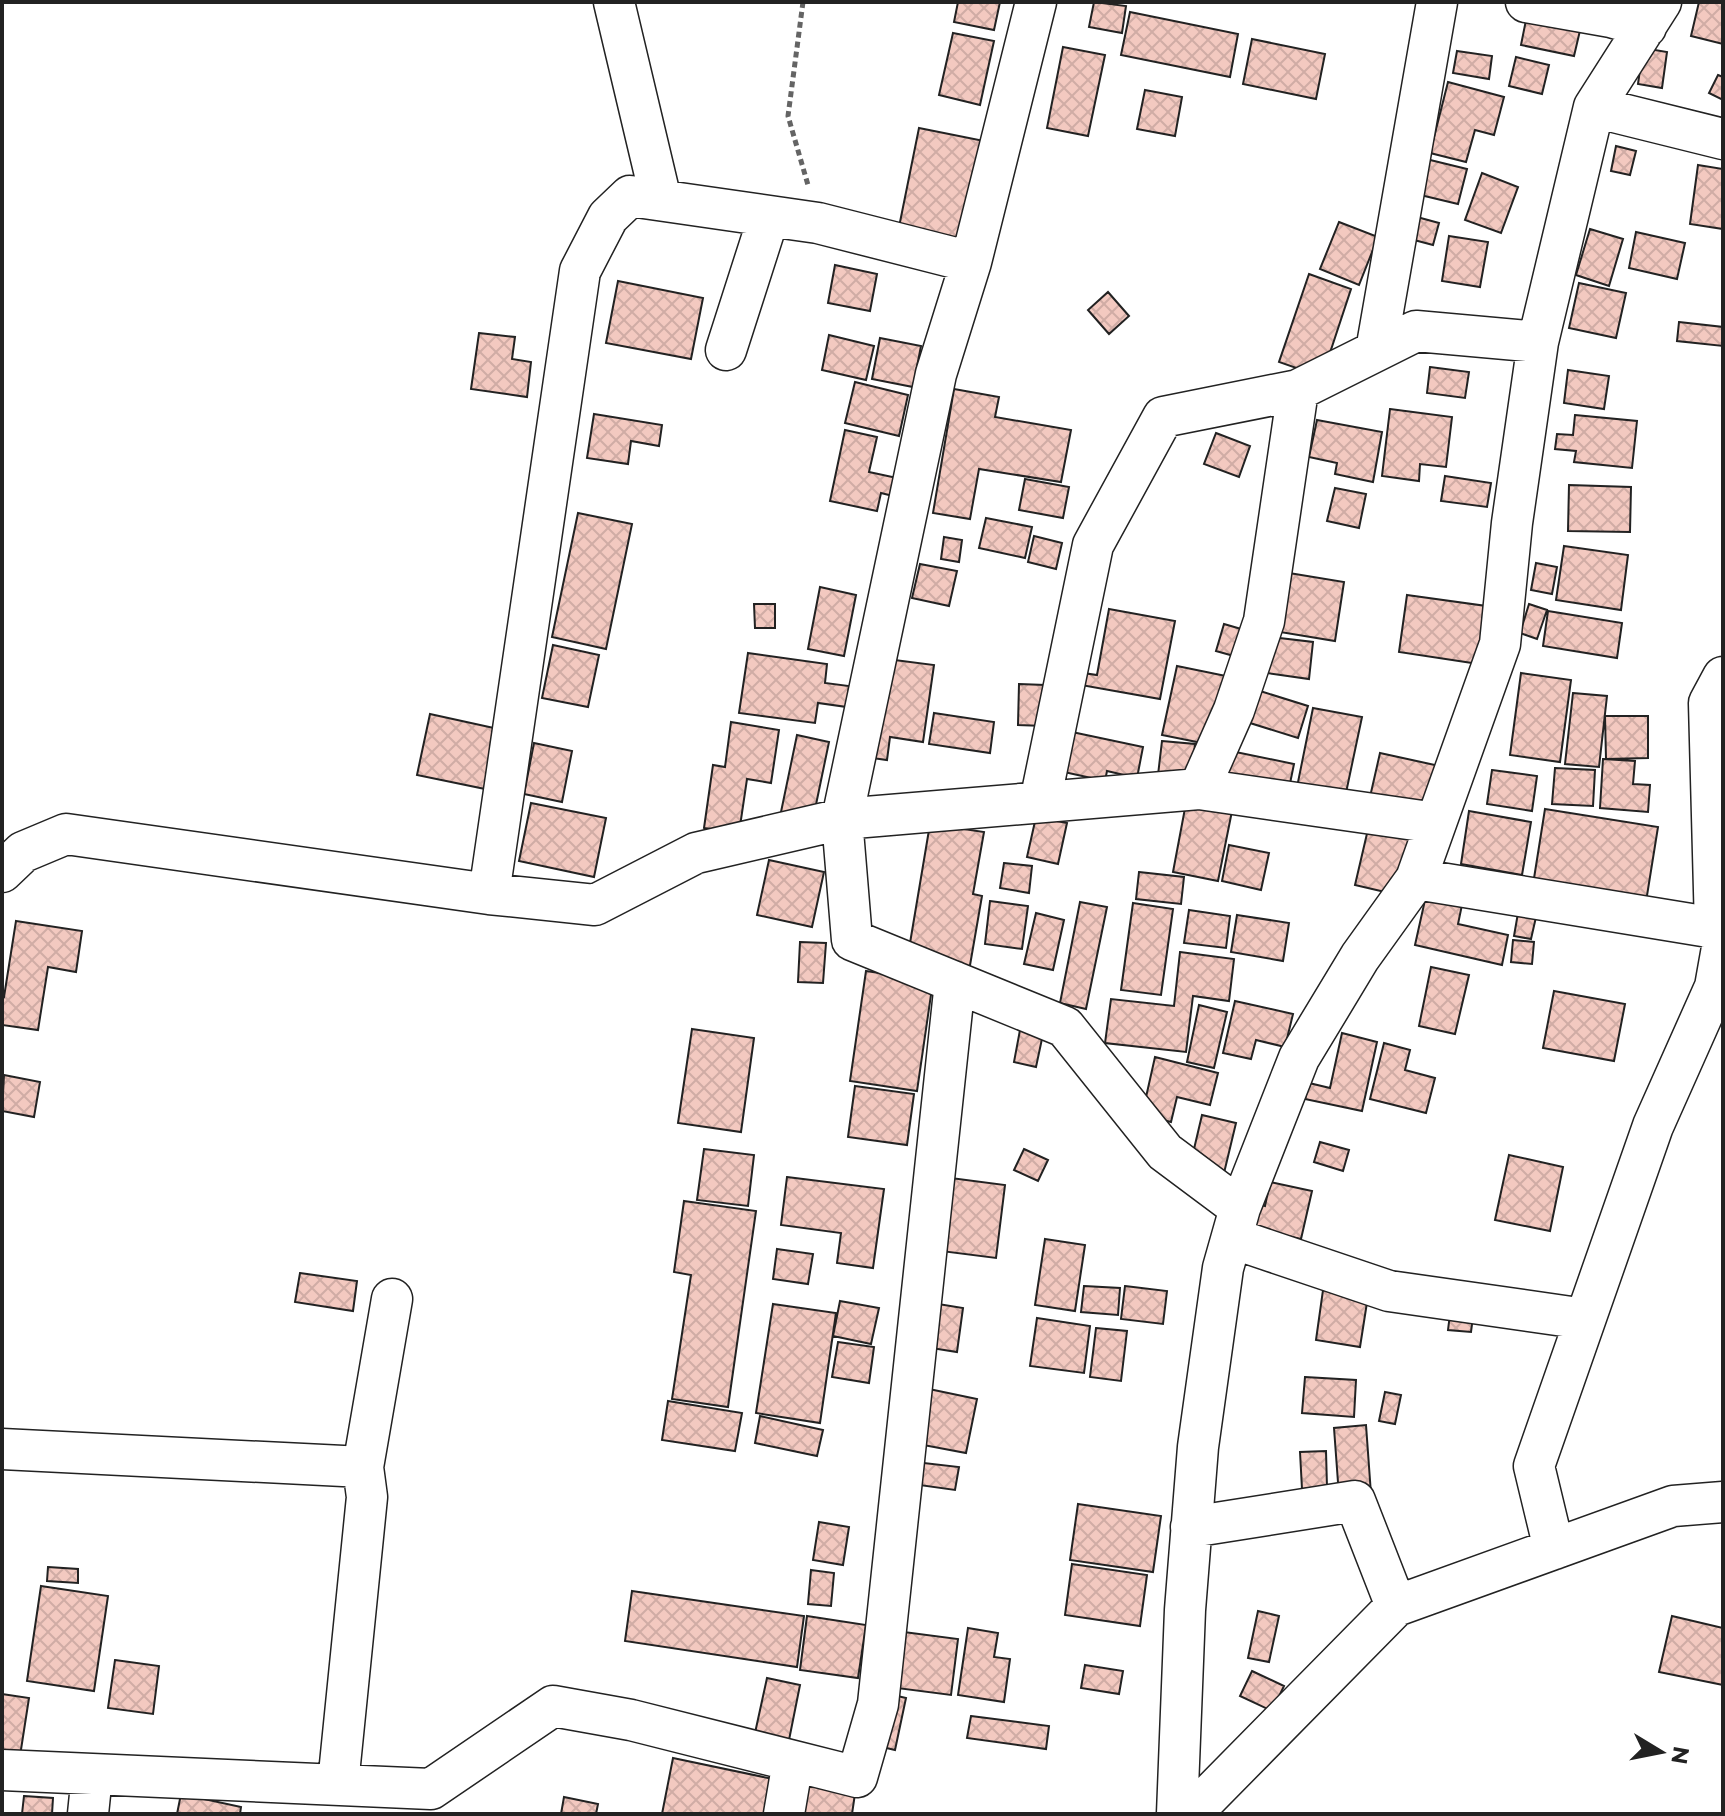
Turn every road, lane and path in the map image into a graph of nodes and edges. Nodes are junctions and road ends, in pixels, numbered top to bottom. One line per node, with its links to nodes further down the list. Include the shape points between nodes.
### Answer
1 (614, 2): 9 (street)
2 (803, 2): 11 (path, via 788,116)
3 (1036, 2): 12 (street)
4 (1437, 2): 15 (street)
5 (1526, 2): 6 (street, via 1611,17)
6 (1654, 14): 7 (street)
7 (1594, 107): 8 (street); 13 (street)
8 (1723, 139)
9 (661, 200): 10 (street); 24 (street, via 630,196 608,217 580,271)
10 (769, 216): 11 (street); 14 (street)
11 (818, 223): 12 (street)
12 (971, 262): 20 (street, via 936,374)
13 (1538, 342): 15 (street, via 1416,331); 21 (street, via 1500,644)
14 (726, 350)
15 (1376, 351): 16 (street)
16 (1298, 390): 18 (street, via 1264,621 1234,710); 19 (street, via 1163,417 1093,545)
17 (1723, 677): 25 (street, via 1709,703)
18 (1199, 789): 19 (street); 21 (street)
19 (1040, 802): 20 (street)
20 (842, 819): 24 (street, via 696,853 595,905); 26 (street, via 852,940)
21 (1436, 823): 23 (street)
22 (2, 872): 24 (street, via 23,852 66,834)
23 (1416, 879): 25 (street); 27 (street, via 1360,957 1299,1058)
24 (489, 894)
25 (1715, 928): 29 (street, via 1723,942 1715,987 1653,1126)
26 (955, 982): 27 (street, via 1065,1027 1165,1152); 36 (street, via 878,1704 857,1777)
27 (1236, 1223): 29 (street, via 1389,1291); 33 (street, via 1223,1268)
28 (392, 1299): 31 (street)
29 (1585, 1319): 34 (street, via 1534,1466)
30 (2, 1449): 31 (street)
31 (363, 1467): 39 (street, via 367,1497)
32 (1723, 1502): 34 (street, via 1673,1506)
33 (1191, 1527): 35 (street, via 1355,1501); 43 (street)
34 (1554, 1549): 35 (street)
35 (1396, 1606): 44 (street)
36 (793, 1761): 39 (street, via 553,1706 431,1789); 42 (street)
37 (2, 1770): 38 (street)
38 (92, 1775): 40 (street); 41 (street)
39 (338, 1784): 40 (street)
40 (249, 1798)
41 (88, 1814)
42 (784, 1814)
43 (1177, 1814)
44 (1191, 1814)

